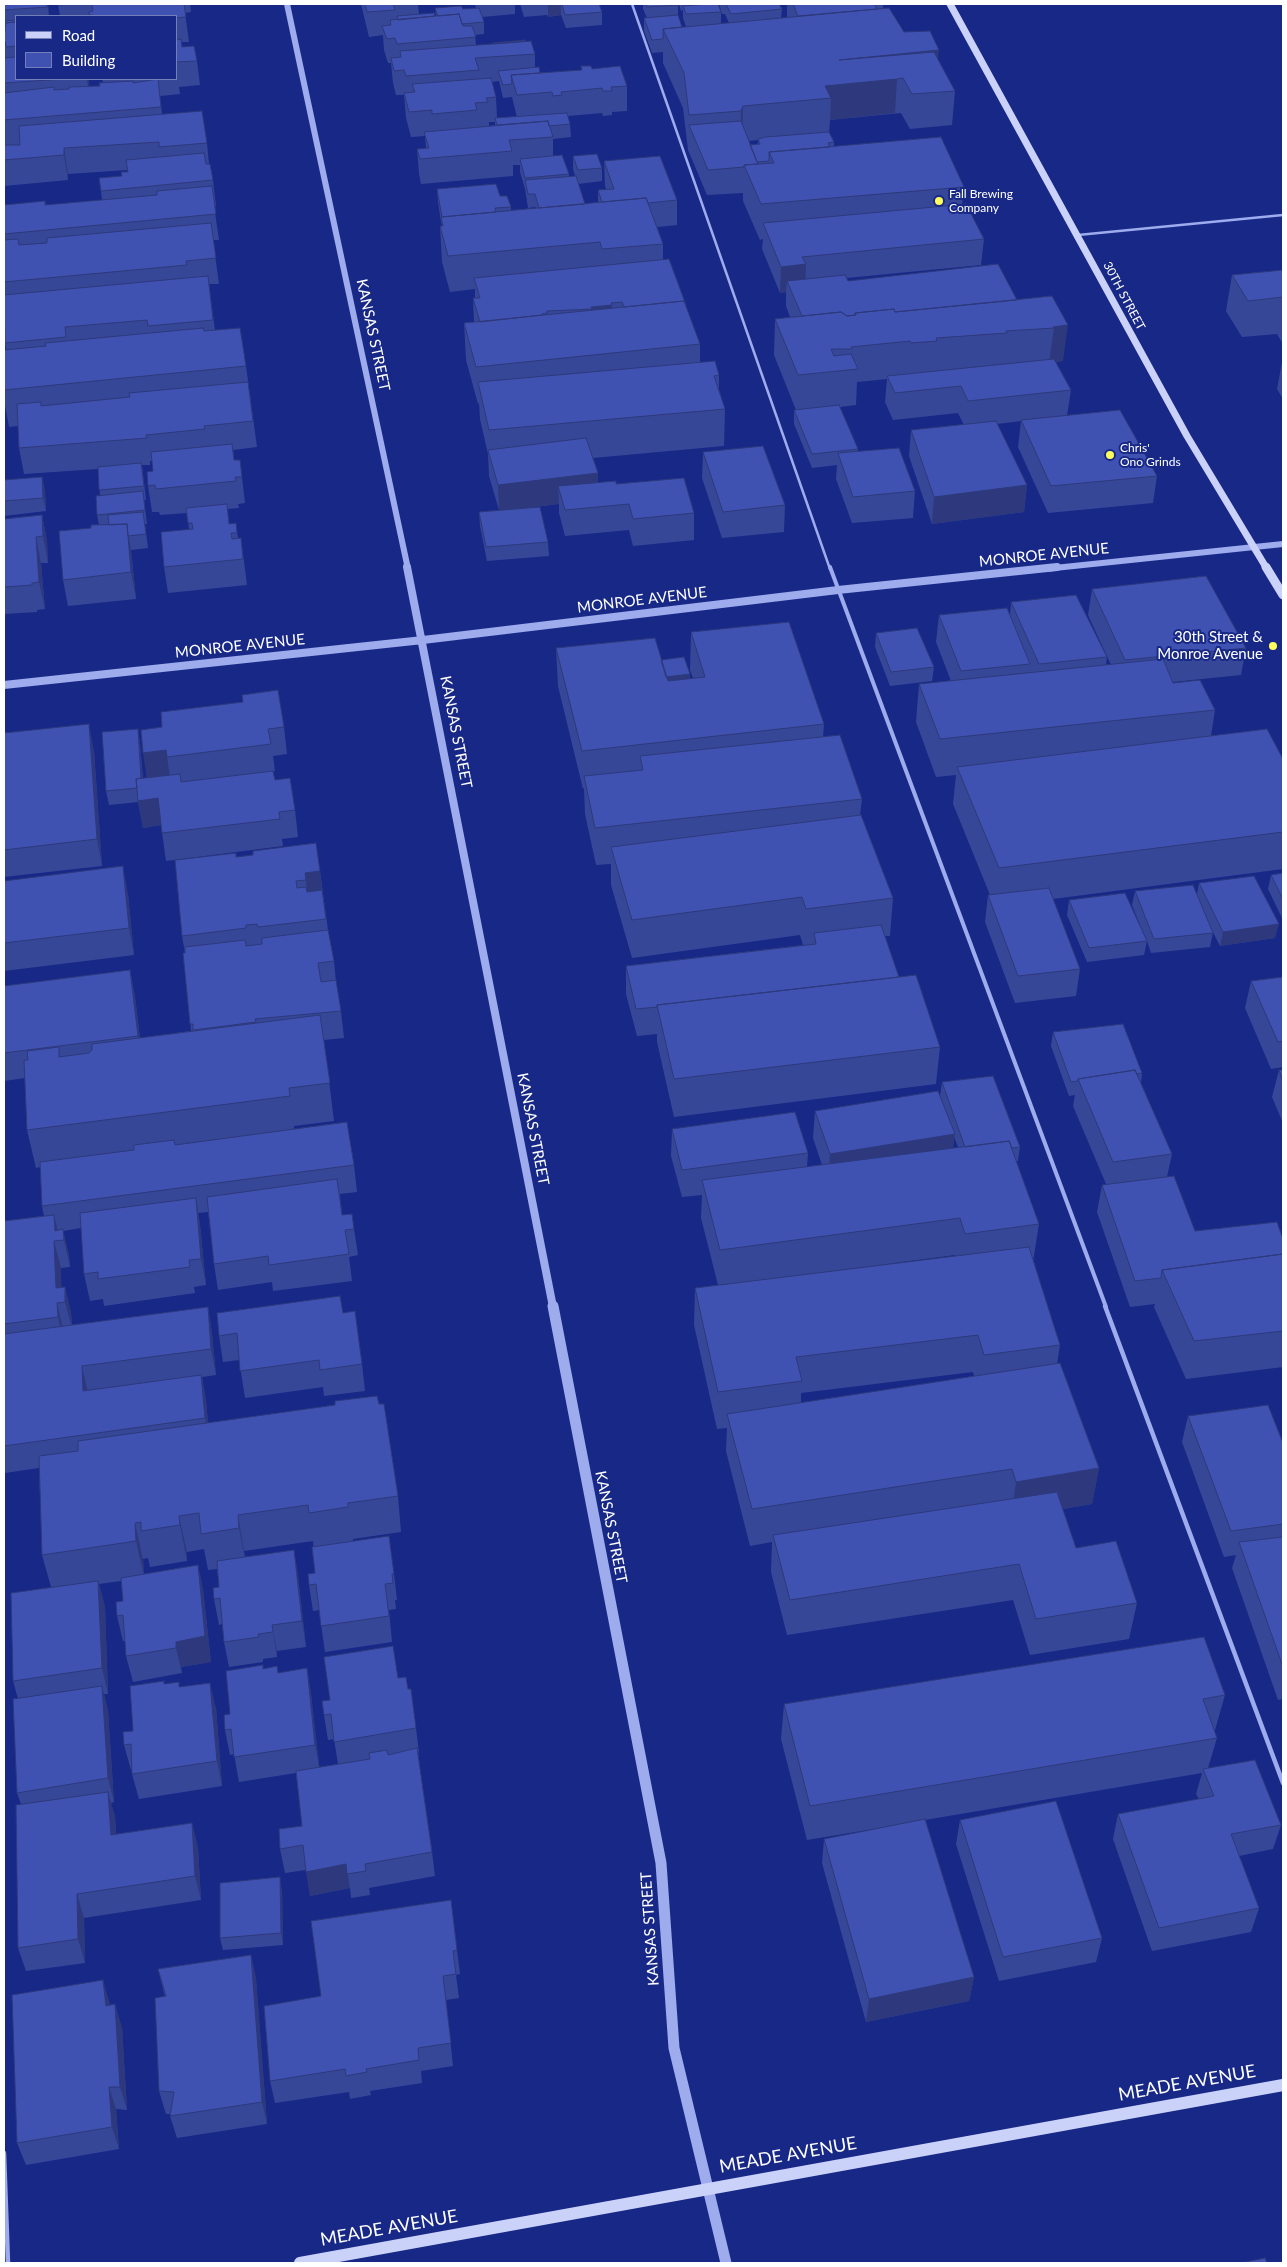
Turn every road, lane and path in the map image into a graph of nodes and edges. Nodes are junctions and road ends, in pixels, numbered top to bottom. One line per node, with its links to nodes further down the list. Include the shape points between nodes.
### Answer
1 (287, 4): 10 (street, KANSAS STREET)
2 (632, 4): 8 (lane)
3 (950, 4): 5 (main road, 30TH STREET)
4 (1283, 215): 5 (lane)
5 (1078, 235): 7 (main road, 30TH STREET, via 1187,436)
6 (1283, 544): 7 (street, MONROE AVENUE)
7 (1253, 547): 8 (street, MONROE AVENUE); 9 (main road, 30TH STREET)
8 (838, 590): 10 (street, MONROE AVENUE); 12 (lane)
9 (1283, 596)
10 (423, 640): 11 (street, MONROE AVENUE); 15 (street, KANSAS STREET, via 661,1863 674,2048)
11 (4, 685)
12 (1283, 1783)
13 (1283, 2085): 15 (main road, MEADE AVENUE)
14 (4, 2153): 16 (lane)
15 (709, 2188): 17 (main road, MEADE AVENUE); 18 (street, KANSAS STREET)
16 (8, 2263)
17 (300, 2263)
18 (726, 2263)

